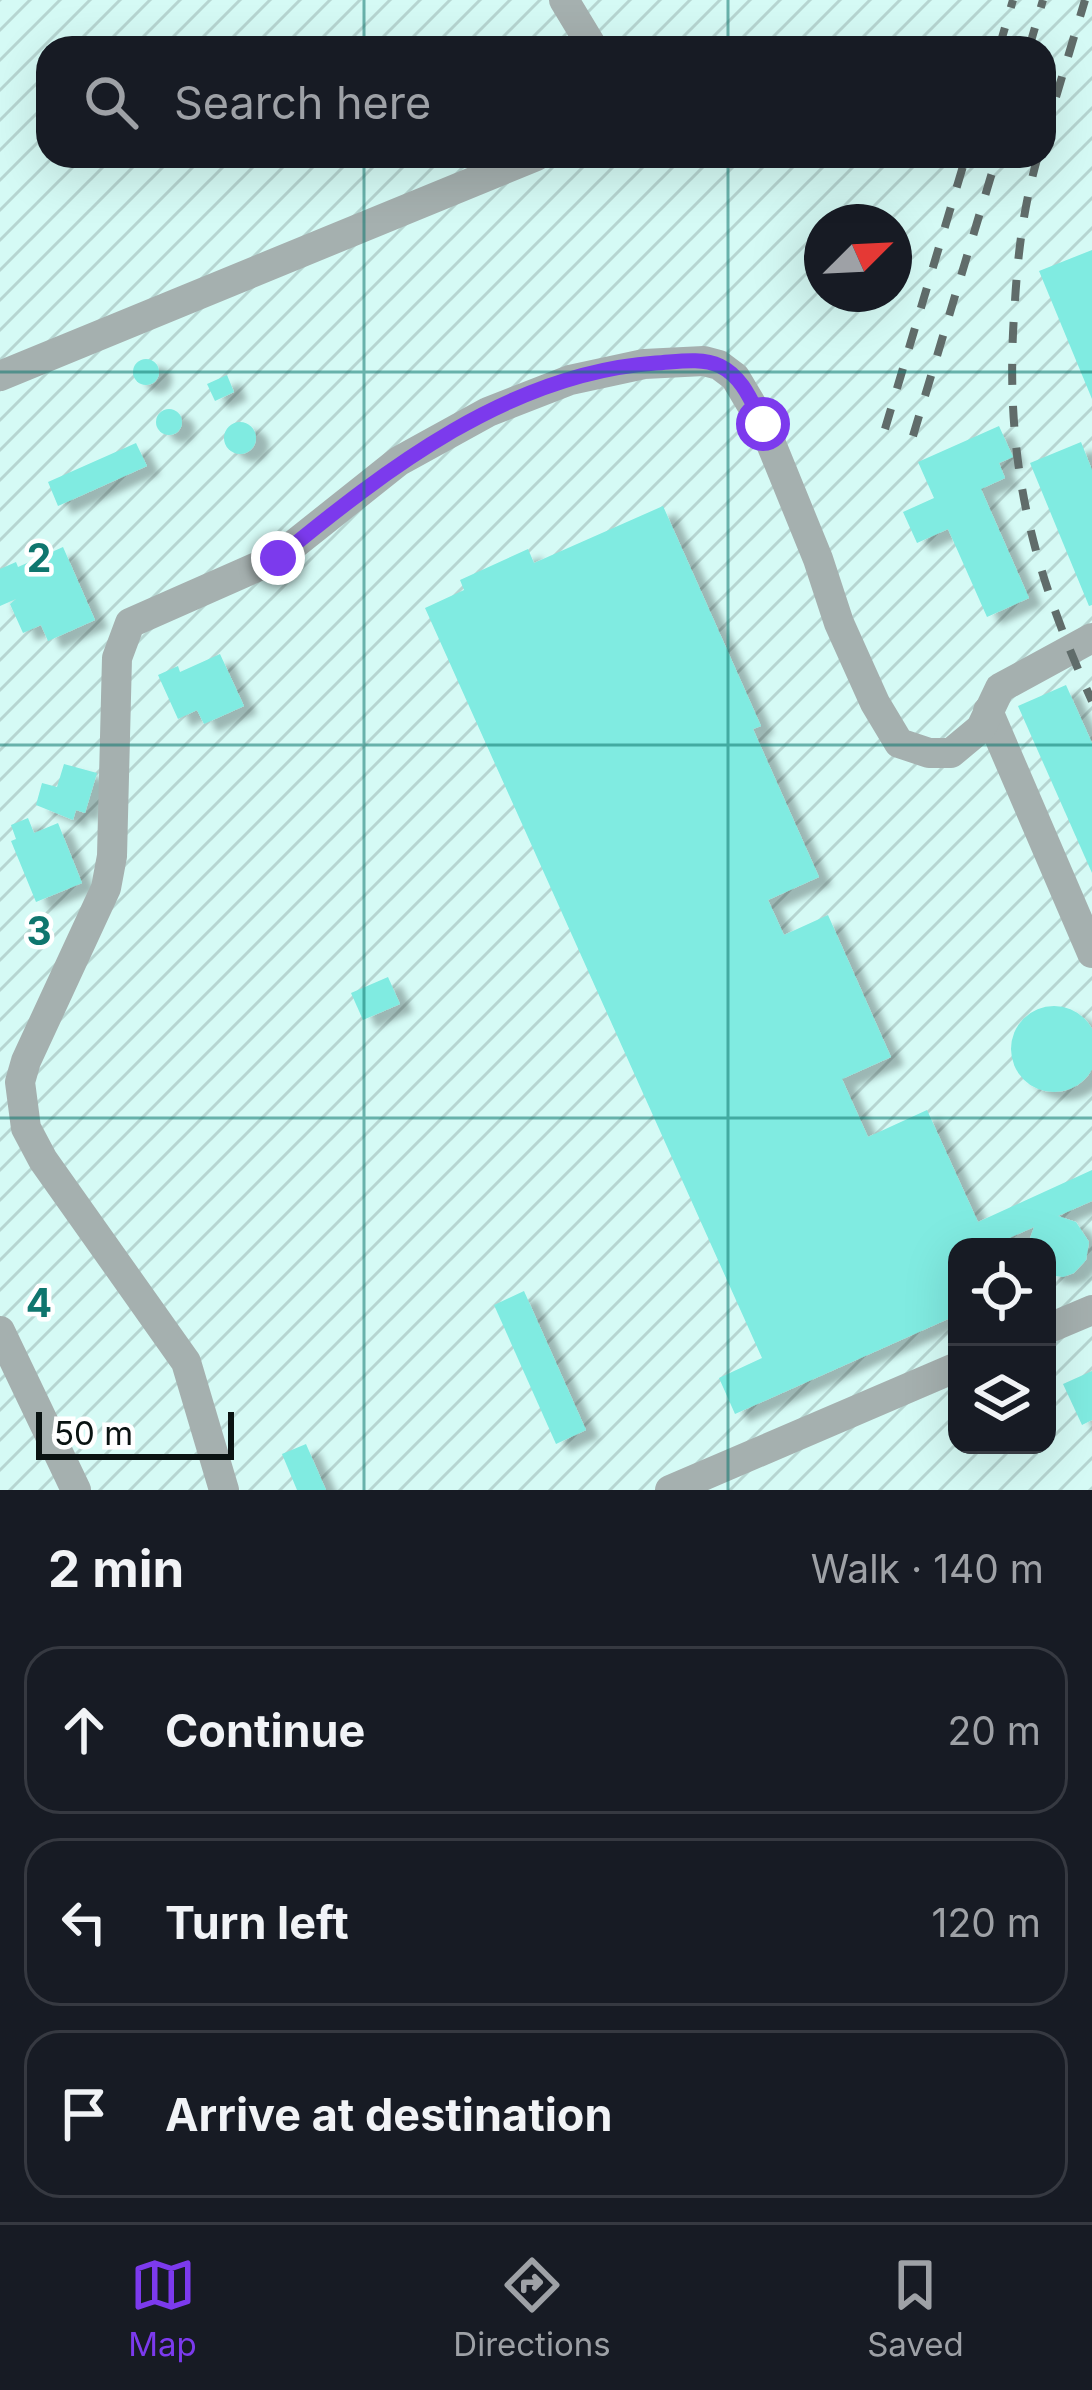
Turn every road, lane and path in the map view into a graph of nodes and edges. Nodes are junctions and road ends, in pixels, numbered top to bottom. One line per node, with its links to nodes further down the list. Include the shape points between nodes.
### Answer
1 (564, 0): 2 (street)
2 (586, 36)
3 (507, 168): 4 (street)
4 (0, 376)
5 (1092, 638): 6 (street, via 1000,688)
6 (988, 711): 7 (street); 13 (street, via 951,753 910,748 892,736 838,623 763,424 735,377 704,362 644,364 570,380 488,412 399,461 278,558 130,623 117,658 106,888 26,1061 20,1099 43,1160 186,1362)
7 (1092, 953)
8 (1092, 1310): 9 (street)
9 (1056, 1325)
10 (0, 1331): 12 (street)
11 (948, 1371): 14 (street)
12 (76, 1490)
13 (224, 1490)
14 (670, 1490)

